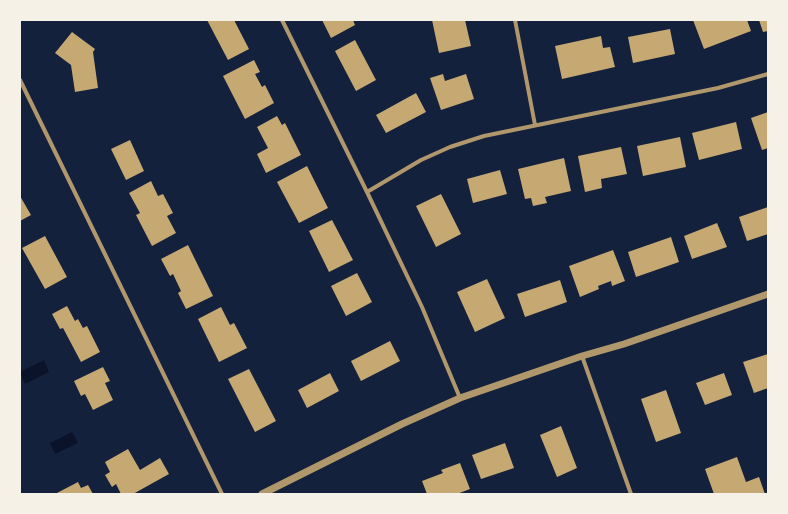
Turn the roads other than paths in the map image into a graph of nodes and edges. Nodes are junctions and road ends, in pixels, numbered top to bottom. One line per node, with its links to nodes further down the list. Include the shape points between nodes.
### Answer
1 (282, 20): 6 (street)
2 (515, 20): 5 (street)
3 (768, 74): 5 (street, via 718,88)
4 (20, 80): 10 (street)
5 (535, 126): 6 (street, via 484,136 450,147 421,160)
6 (367, 192): 9 (street, via 422,307)
7 (768, 294): 8 (street)
8 (582, 356): 9 (street); 12 (street)
9 (460, 398): 11 (street)
10 (222, 494)
11 (262, 494)
12 (631, 494)

